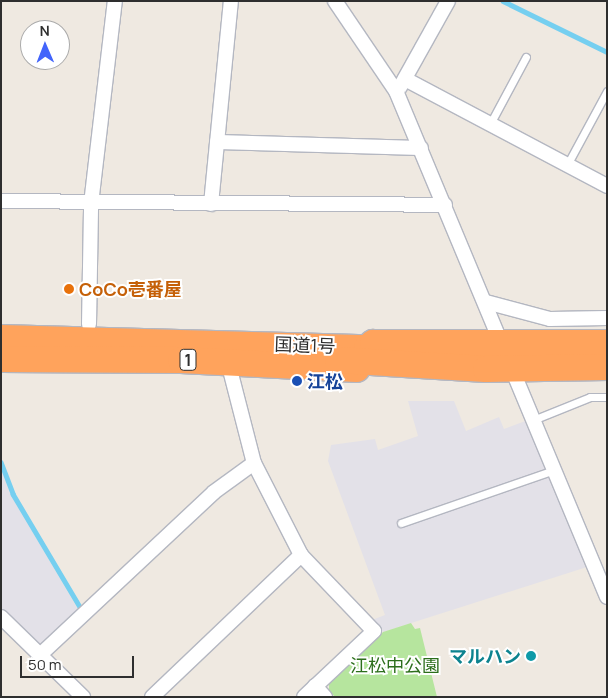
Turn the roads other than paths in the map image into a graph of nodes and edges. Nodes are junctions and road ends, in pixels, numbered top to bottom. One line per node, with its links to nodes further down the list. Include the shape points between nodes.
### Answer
1 (114, 1): 15 (street)
2 (231, 1): 10 (street)
3 (335, 1): 7 (street)
4 (448, 1): 6 (street)
5 (526, 57): 9 (lane)
6 (405, 79): 7 (street); 9 (street)
7 (396, 91): 11 (street)
8 (607, 91): 12 (lane)
9 (490, 124): 12 (street)
10 (217, 142): 11 (street); 16 (street)
11 (421, 148): 17 (street)
12 (567, 164): 13 (street)
13 (607, 186)
14 (1, 201): 15 (street)
15 (91, 204): 16 (street); 21 (street)
16 (211, 204): 17 (street)
17 (445, 206): 18 (street)
18 (486, 302): 19 (street, via 550,319); 25 (street)
19 (607, 318)
20 (1, 324): 21 (highway, 1)
21 (89, 324): 27 (highway, 1)
22 (1, 338): 24 (highway, 国道1号 / 1)
23 (607, 343): 25 (highway, 国道1号 / 1)
24 (157, 344): 26 (highway, 国道1号 / 1); 27 (highway, 国道1号 / 1, via 367,348)
25 (504, 345): 27 (highway, 国道1号 / 1); 31 (street)
26 (1, 346)
27 (374, 354): 29 (highway, 1, via 368,370); 31 (highway, 国道1号 / 1)
28 (1, 359): 29 (highway, 1)
29 (228, 362): 34 (street)
30 (607, 367): 31 (highway, 国道1号 / 1)
31 (514, 369): 33 (street)
32 (607, 397): 33 (lane, via 590,398)
33 (533, 420): 35 (street)
34 (254, 463): 37 (street); 40 (street, via 214,492)
35 (554, 470): 36 (lane); 38 (street)
36 (401, 524)
37 (301, 555): 41 (street, via 374,631); 43 (street)
38 (607, 597)
39 (1, 617): 40 (street)
40 (40, 655): 42 (street)
41 (315, 686): 44 (street); 45 (street)
42 (84, 697)
43 (152, 697)
44 (304, 697)
45 (325, 697)

